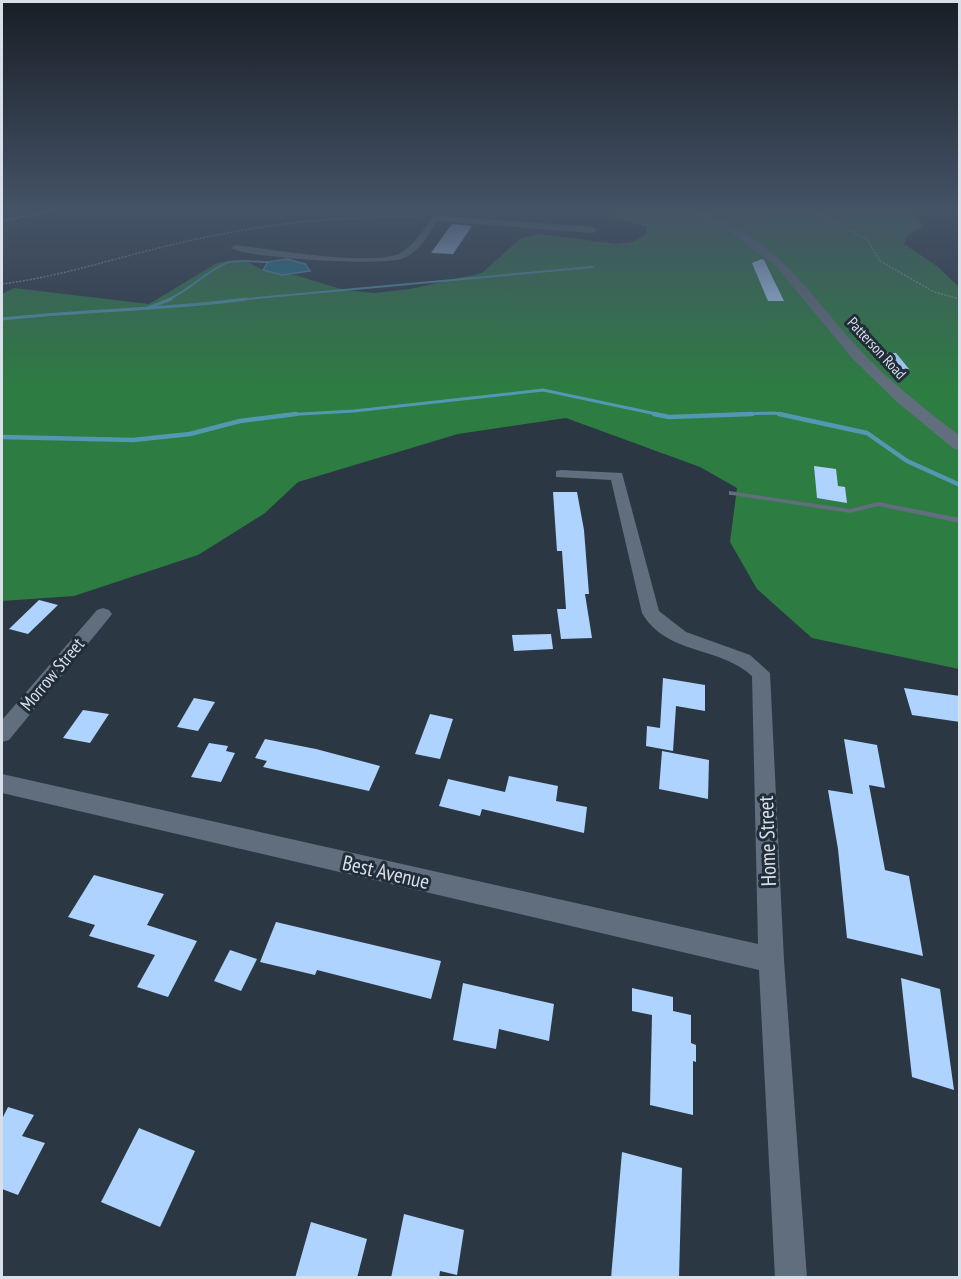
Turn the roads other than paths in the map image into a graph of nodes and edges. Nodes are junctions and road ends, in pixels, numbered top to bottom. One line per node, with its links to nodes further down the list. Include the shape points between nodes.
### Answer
1 (783, 268): 2 (street, Patterson Road, via 857,355 902,399)
2 (960, 445)
3 (561, 474): 9 (street, Home Street, via 617,476 651,613 681,637 753,664 761,674)
4 (732, 494): 5 (lane, via 850,511 878,504)
5 (960, 521)
6 (103, 614): 7 (street, Morrow Street)
7 (2, 735)
8 (2, 784): 9 (street, Best Avenue)
9 (771, 960): 10 (street, Home Street)
10 (791, 1278)

